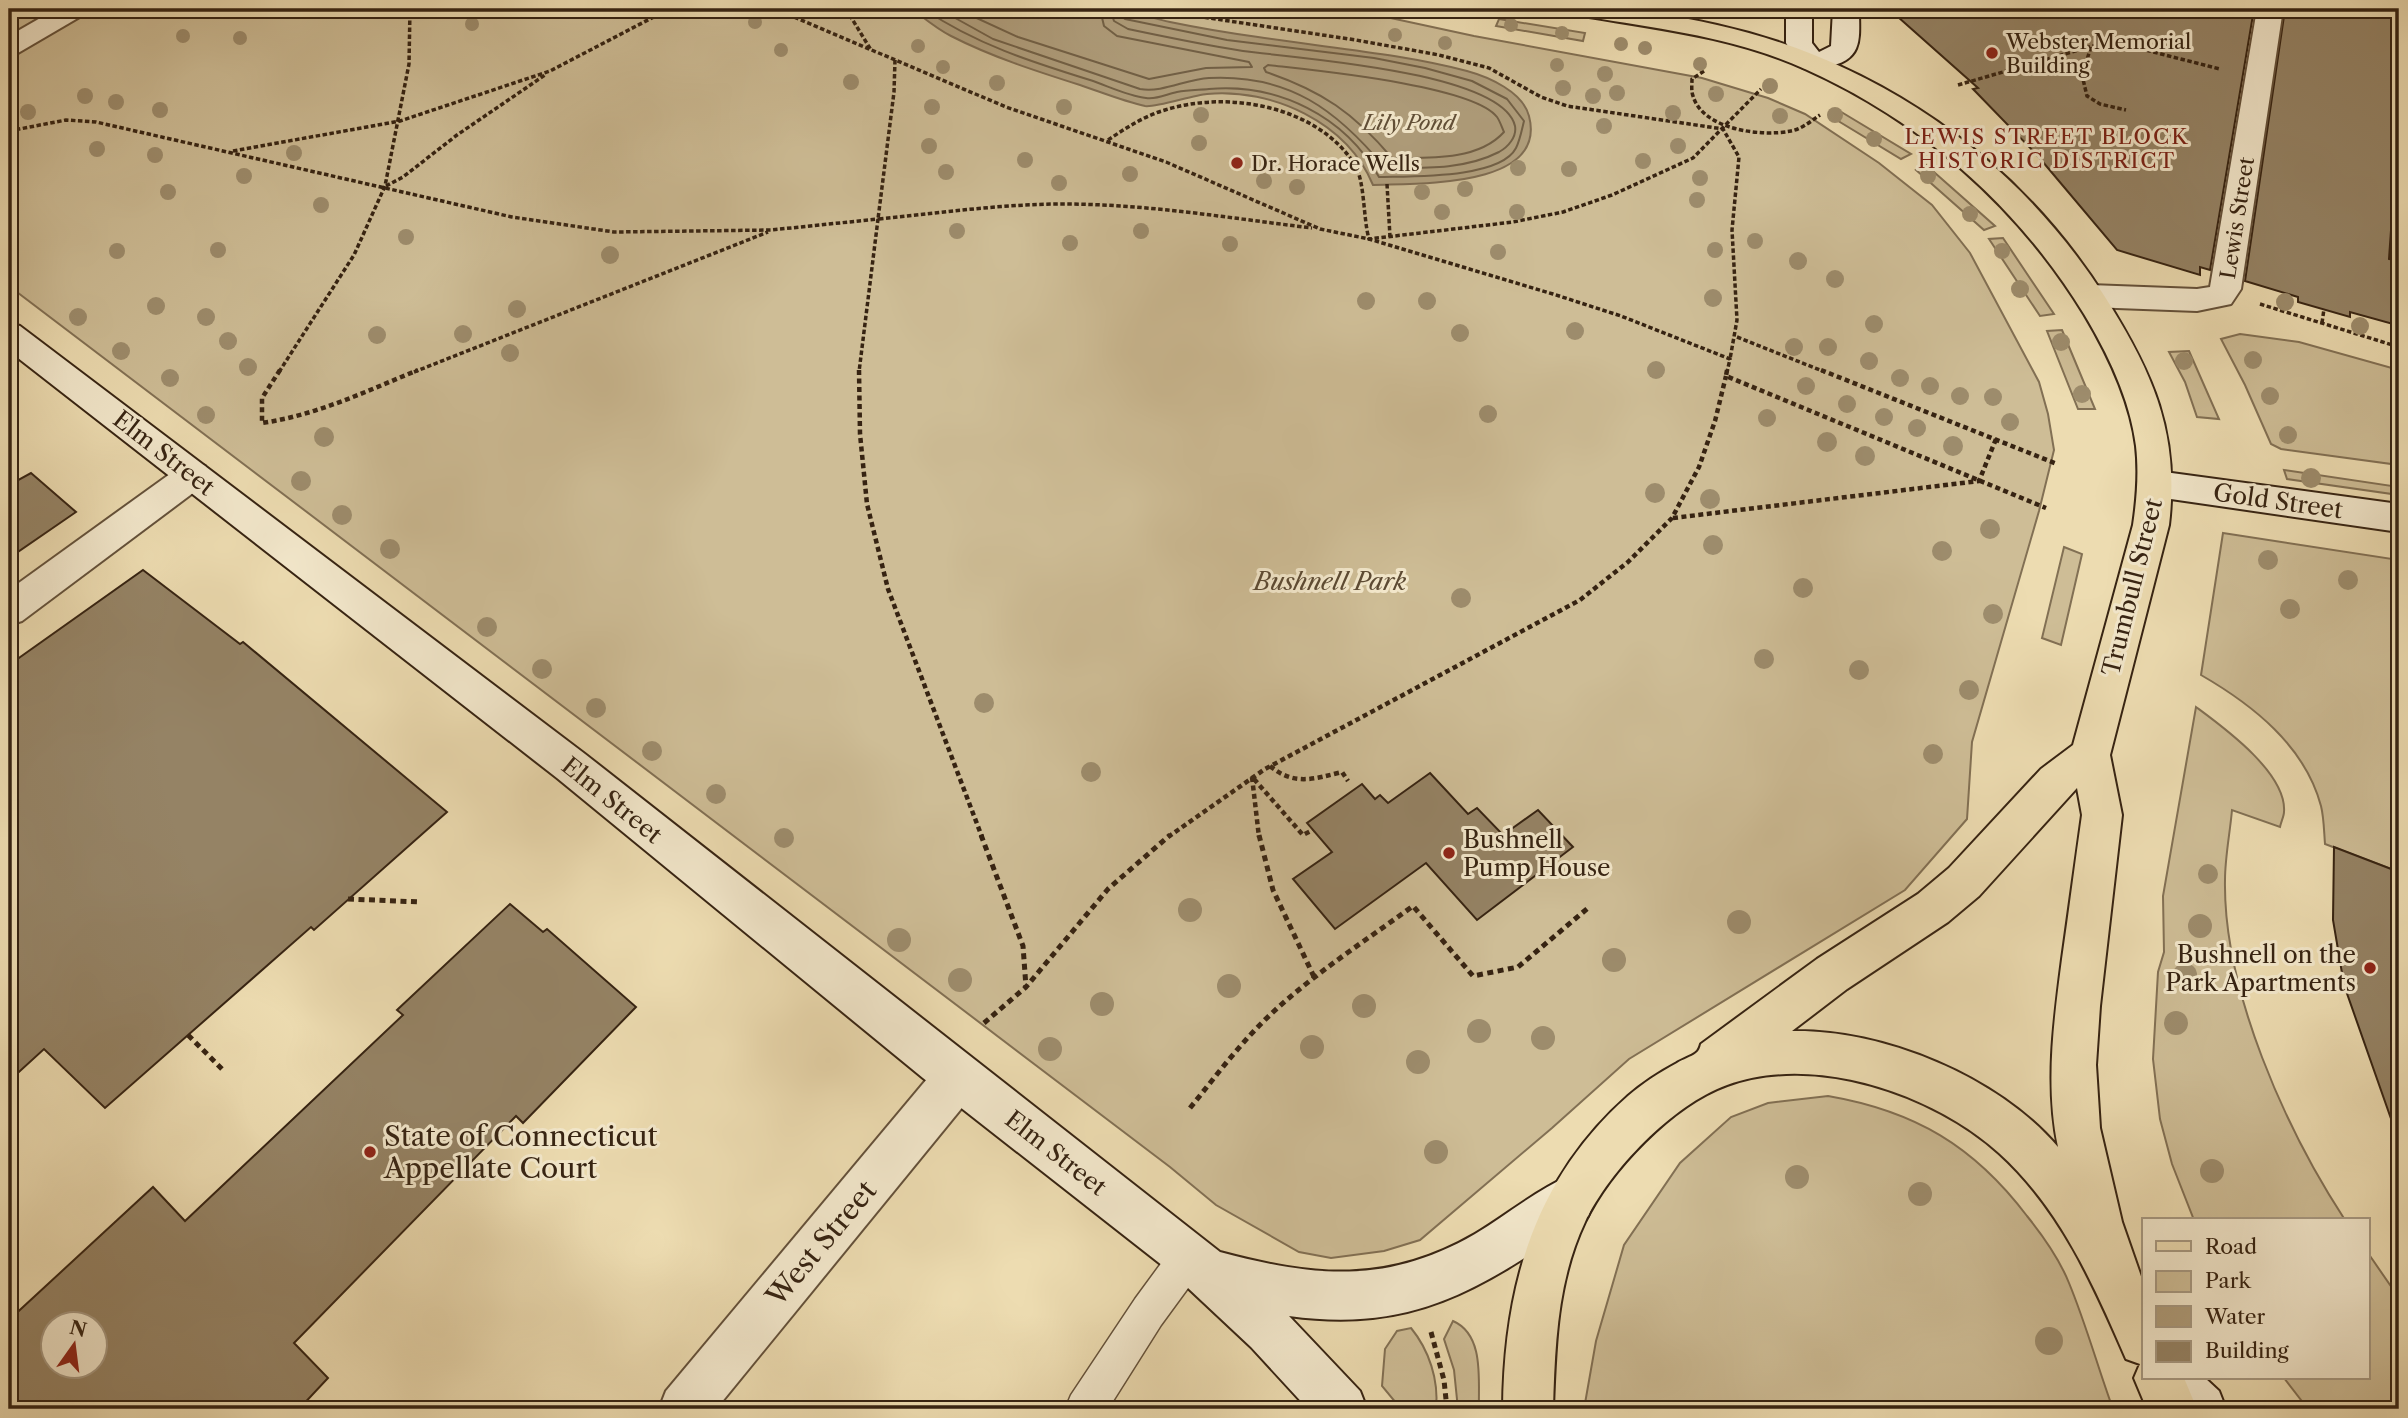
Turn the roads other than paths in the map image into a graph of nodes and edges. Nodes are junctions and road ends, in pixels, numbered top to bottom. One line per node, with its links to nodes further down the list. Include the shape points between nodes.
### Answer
1 (74, 9): 6 (street)
2 (1589, 9): 7 (main road, Trumbull Street, via 1700,30)
3 (1799, 9): 7 (street, via 1799,43)
4 (1846, 9): 7 (street, via 1846,46 1837,57)
5 (2270, 9): 8 (street, Lewis Street, via 2225,289 2220,296 2197,300)
6 (9, 47)
7 (1813, 62): 8 (main road, Trumbull Street, via 1879,96 1982,168 2044,231)
8 (2090, 296): 11 (main road, Trumbull Street, via 2145,403)
9 (9, 334): 10 (street, Elm Street)
10 (193, 475): 13 (street); 16 (street, Elm Street, via 571,766)
11 (2157, 485): 12 (street, Gold Street); 14 (main road, Trumbull Street, via 2151,525)
12 (2399, 518)
13 (9, 610)
14 (2090, 755): 15 (main road, via 2055,781 2000,845 1933,908 1832,974); 19 (main road, Trumbull Street, via 2102,815 2078,1006 2074,1065 2077,1128)
15 (1702, 1072): 17 (main road, via 1615,1138); 19 (main road, via 1752,1056 1822,1054 1870,1063 1947,1091 1986,1113 2033,1153 2079,1215)
16 (958, 1077): 18 (street, Elm Street); 23 (street, West Street)
17 (1571, 1199): 18 (street, Elm Street, via 1500,1246 1412,1288 1341,1296 1303,1294 1259,1287); 26 (main road, via 1539,1282 1530,1338)
18 (1199, 1265): 24 (lane, via 1148,1312); 25 (street, Elm Street)
19 (2115, 1280): 20 (main road)
20 (2142, 1337)
21 (2160, 1380): 27 (main road)
22 (2170, 1380): 28 (street)
23 (684, 1409)
24 (1084, 1409)
25 (1342, 1409)
26 (1528, 1409)
27 (2172, 1409)
28 (2202, 1409)

